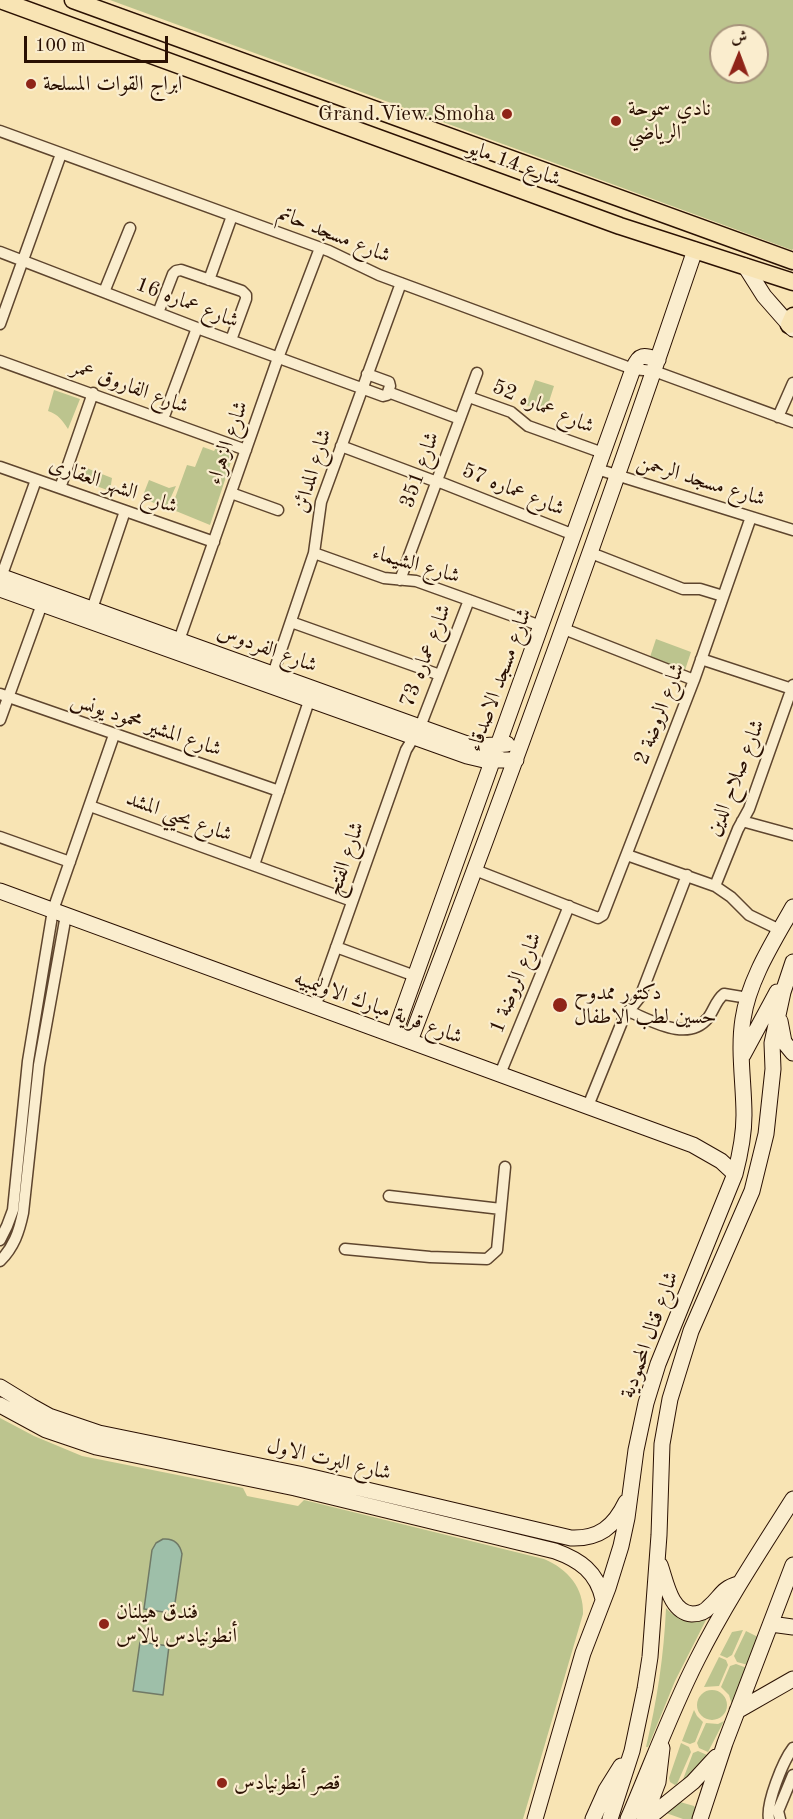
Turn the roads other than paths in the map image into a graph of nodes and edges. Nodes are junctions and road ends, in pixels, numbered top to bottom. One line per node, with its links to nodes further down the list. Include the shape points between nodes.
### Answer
1 (73, 0): 11 (main road, شارع 14 مايو)
2 (7, 2): 8 (main road, شارع 14 مايو)
3 (0, 131): 4 (street, شارع مسجد حاتم)
4 (62, 154): 5 (street, شارع مسجد حاتم); 10 (street)
5 (232, 216): 7 (street, شارع مسجد حاتم); 13 (street)
6 (130, 228): 16 (street)
7 (320, 248): 15 (street, شارع مسجد حاتم); 22 (street, شارع الزهراء)
8 (695, 250): 12 (main road, شارع 14 مايو); 24 (main road, شارع مسجد الاصدقاء)
9 (0, 252): 10 (street, شارع عماره 16)
10 (23, 261): 16 (street, شارع عماره 16); 19 (street)
11 (793, 261)
12 (745, 266): 14 (main road, شارع 14 مايو); 18 (main road, via 764,296)
13 (208, 280): 17 (street, via 176,271); 21 (street, via 246,295)
14 (793, 282)
15 (401, 283): 25 (street, شارع مسجد حاتم); 27 (street, شارع المدائن)
16 (104, 292): 17 (street, شارع عماره 16)
17 (158, 313): 20 (street, شارع عماره 16)
18 (792, 323)
19 (0, 324)
20 (197, 328): 21 (street, شارع عماره 16); 34 (street)
21 (231, 340): 22 (street, شارع عماره 16)
22 (278, 358): 29 (street, شارع عماره 16); 38 (street, شارع الزهراء)
23 (0, 362): 31 (street, شارع الفاروق عمر)
24 (656, 365): 25 (main road, via 647,356 641,357); 33 (street); 42 (main road, شارع مسجد الاصدقاء)
25 (633, 369): 39 (main road, شارع مسجد الاصدقاء)
26 (477, 373): 32 (street, شارع 351)
27 (367, 374): 29 (street, شارع المدائن); 30 (street, via 389,382)
28 (793, 383): 33 (street)
29 (362, 388): 30 (street, شارع عماره 16, via 384,396); 37 (street, شارع المدائن)
30 (388, 392): 35 (street)
31 (93, 393): 34 (street, شارع الفاروق عمر); 45 (street)
32 (469, 397): 35 (street, شارع 351); 39 (street, شارع عماره 52, via 511,412 528,426)
33 (778, 417): 36 (street)
34 (163, 419): 38 (street, شارع الفاروق عمر)
35 (460, 419): 44 (street, شارع 351)
36 (793, 422)
37 (341, 446): 44 (street, شارع عماره 57); 54 (street, شارع المدائن, via 321,502)
38 (246, 450): 46 (street, شارع الزهراء)
39 (603, 453): 41 (main road, شارع مسجد الاصدقاء)
40 (0, 467): 43 (street, شارع الشهر العقارى)
41 (597, 469): 42 (street, شارع مسجد الرحمن); 51 (main road, شارع مسجد الاصدقاء)
42 (618, 476): 49 (street, شارع مسجد الرحمن); 53 (main road, شارع مسجد الاصدقاء)
43 (36, 480): 45 (street, شارع الشهر العقارى); 55 (street)
44 (437, 481): 51 (street, شارع عماره 57); 56 (street, شارع 351)
45 (60, 488): 48 (street, شارع الشهر العقارى)
46 (231, 493): 47 (street); 52 (street, شارع الزهراء)
47 (278, 510)
48 (125, 511): 52 (street, شارع الشهر العقارى); 60 (street)
49 (751, 517): 50 (street, شارع مسجد الرحمن); 57 (street, شارع الروضة 2)
50 (793, 530)
51 (574, 536): 62 (main road, شارع مسجد الاصدقاء)
52 (214, 542): 64 (street, شارع الزهراء)
53 (591, 553): 57 (street, via 684,589); 63 (main road, شارع مسجد الاصدقاء)
54 (314, 554): 56 (street, شارع الشيماء); 61 (street, شارع المدائن)
55 (0, 580): 59 (main road, شارع الفردوس); 60 (main road, شارع الفردوس)
56 (400, 580): 58 (street, شارع الشيماء, via 416,580)
57 (723, 596): 65 (street, شارع الروضة 2)
58 (469, 600): 62 (street, شارع الشيماء); 67 (street, شارع عماره 73)
59 (42, 604): 64 (main road, شارع الفردوس); 70 (street)
60 (92, 609): 64 (main road, شارع الفردوس)
61 (291, 622): 66 (street, شارع المدائن); 67 (street)
62 (541, 626): 75 (main road, شارع مسجد الاصدقاء)
63 (564, 629): 68 (street); 76 (main road, شارع مسجد الاصدقاء)
64 (177, 646): 66 (main road, شارع الفردوس); 71 (main road, شارع الفردوس)
65 (701, 659): 68 (street, شارع الروضة 2); 69 (street)
66 (273, 674): 73 (main road, شارع الفردوس)
67 (440, 675): 73 (street, شارع عماره 73)
68 (694, 680): 83 (street, شارع الروضة 2)
69 (792, 687): 80 (street, شارع صلاح الدين)
70 (4, 695): 72 (street); 74 (street, شارع المشير محمود يونس)
71 (309, 701): 73 (main road, شارع الفردوس); 78 (street, شارع يحيي المشد)
72 (0, 720)
73 (416, 732): 75 (main road, شارع الفردوس, via 480,746); 77 (main road, شارع الفردوس, via 475,759); 90 (street, شارع الفتح)
74 (114, 735): 78 (street, شارع المشير محمود يونس); 79 (street)
75 (499, 744): 76 (main road, شارع الفردوس, via 510,745); 77 (main road, شارع مسجد الاصدقاء)
76 (518, 756): 77 (main road, شارع الفردوس); 86 (main road, شارع مسجد الاصدقاء)
77 (493, 760): 97 (main road, شارع مسجد الاصدقاء)
78 (279, 791): 85 (street, شارع يحيي المشد)
79 (90, 806): 84 (street); 85 (street, شارع يحيي المشد)
80 (742, 821): 81 (street); 88 (street, شارع صلاح الدين)
81 (793, 835)
82 (0, 837): 84 (street)
83 (627, 855): 87 (street); 91 (street, شارع الروضة 2, via 603,915 597,917)
84 (70, 862): 93 (street)
85 (255, 866): 90 (street, شارع يحيي المشد)
86 (476, 870): 91 (street); 103 (main road, شارع مسجد الاصدقاء)
87 (687, 875): 88 (street); 100 (street, via 640,997)
88 (715, 886): 94 (street, via 749,915)
89 (0, 891): 93 (main road, شارع قرية مبارك الاوليمبيه)
90 (352, 901): 95 (street, شارع الفتح)
91 (569, 906): 106 (street, شارع الروضة 1)
92 (793, 907): 94 (main road, شارع قنال المحمودية)
93 (59, 913): 99 (main road, شارع قرية مبارك الاوليمبيه); 108 (street, via 28,1061)
94 (780, 930): 98 (main road, شارع قنال المحمودية)
95 (336, 947): 97 (street); 99 (street, شارع الفتح)
96 (792, 964): 101 (main road, شارع قنال المحمودية); 105 (main road)
97 (415, 976): 102 (main road, شارع مسجد الاصدقاء)
98 (748, 998): 100 (street, via 724,994 707,1019 690,1029 670,1028); 105 (main road, شارع قنال المحمودية, via 742,1021)
99 (315, 1007): 102 (main road, شارع قرية مبارك الاوليمبيه)
100 (628, 1011): 107 (street)
101 (778, 1012): 104 (main road, via 784,1042); 122 (main road, شارع قنال المحمودية, via 766,1134 752,1191 691,1331 670,1399 662,1444)
102 (394, 1035): 103 (main road, شارع قرية مبارك الاوليمبيه)
103 (410, 1041): 106 (main road, شارع قرية مبارك الاوليمبيه)
104 (793, 1053)
105 (742, 1058): 110 (main road, شارع قنال المحمودية, via 744,1118)
106 (500, 1074): 107 (main road, شارع قرية مبارك الاوليمبيه)
107 (588, 1106): 110 (main road, شارع قرية مبارك الاوليمبيه, via 693,1144)
108 (23, 1164): 113 (street, via 13,1210); 115 (street, via 19,1232)
109 (505, 1167): 112 (street)
110 (735, 1174): 119 (main road, شارع قنال المحمودية, via 658,1364 636,1450)
111 (389, 1196): 112 (street)
112 (501, 1209): 114 (street, via 497,1250 487,1259)
113 (0, 1240)
114 (345, 1249)
115 (0, 1261)
116 (0, 1387): 118 (main road, شارع البرت الاول, via 49,1416)
117 (0, 1405): 118 (main road, شارع البرت الاول, via 67,1438 96,1447)
118 (171, 1455): 121 (main road, شارع البرت الاول, via 274,1484)
119 (632, 1488): 121 (main road, شارع البرت الاول, via 616,1519 606,1529 583,1539); 125 (main road, شارع قنال المحمودية, via 621,1546)
120 (793, 1498): 124 (main road)
121 (380, 1500): 125 (main road, شارع البرت الاول, via 566,1555 586,1566)
122 (657, 1556): 124 (main road, via 674,1603 686,1612 705,1611 726,1589); 133 (main road, شارع قنال المحمودية, via 650,1657)
123 (793, 1565): 126 (main road)
124 (740, 1583): 130 (main road, via 696,1661)
125 (603, 1599): 135 (main road, شارع قنال المحمودية, via 583,1653)
126 (771, 1624): 127 (main road); 129 (main road)
127 (793, 1627)
128 (793, 1679): 129 (main road)
129 (737, 1711): 131 (main road)
130 (662, 1739): 138 (main road); 139 (main road, via 661,1771)
131 (725, 1743): 139 (main road, via 703,1774); 140 (main road)
132 (793, 1748): 141 (street, via 768,1810)
133 (632, 1751): 136 (main road, via 606,1790); 137 (main road, شارع قنال المحمودية)
134 (793, 1775): 142 (street, via 778,1811)
135 (535, 1819)
136 (593, 1819)
137 (610, 1819)
138 (628, 1819)
139 (645, 1819)
140 (700, 1819)
141 (769, 1819)
142 (780, 1819)

